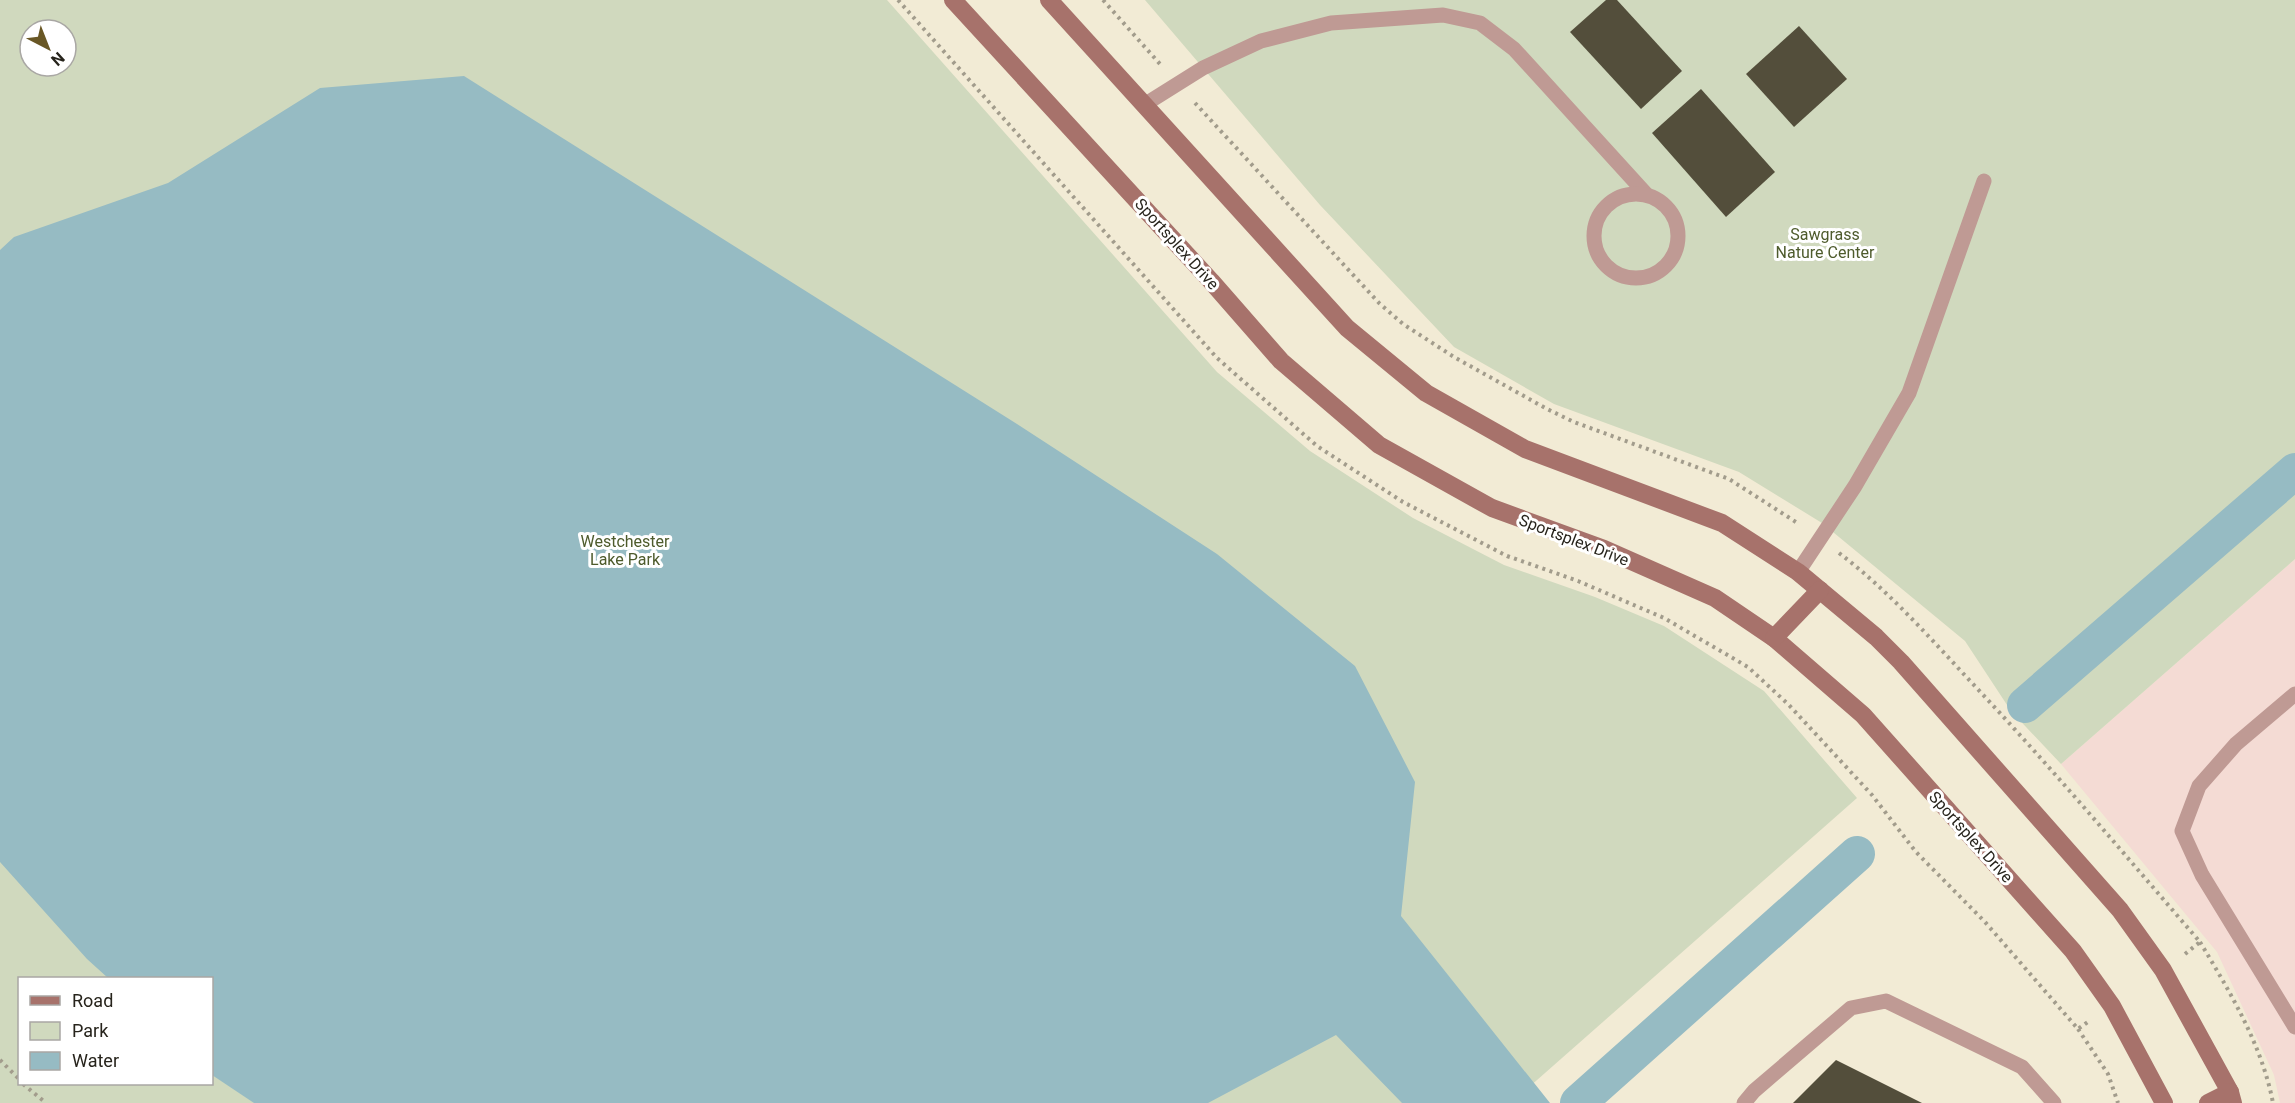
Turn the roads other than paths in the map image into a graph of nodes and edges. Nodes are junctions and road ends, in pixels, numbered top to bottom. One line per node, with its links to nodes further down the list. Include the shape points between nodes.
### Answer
1 (953, 0): 8 (street, Sportsplex Drive, via 1281,361 1379,445 1492,508 1604,549 1715,598)
2 (1049, 0): 3 (street)
3 (1144, 105): 5 (lane, via 1203,68 1261,41 1331,23 1443,15 1480,23 1515,49); 6 (street, via 1347,328 1426,393 1525,449 1722,523)
4 (1984, 181): 6 (lane, via 1909,393 1855,486)
5 (1647, 195): 5 (lane, via 1670,211 1676,223 1676,250 1659,272 1646,277 1620,276 1599,258 1594,244 1596,224 1607,206 1619,198)
6 (1798, 572): 7 (street)
7 (1820, 590): 8 (street); 11 (street, via 1901,662 2120,910 2163,970)
8 (1774, 638): 14 (street, Sportsplex Drive, via 1863,715 2073,951 2112,1006)
9 (2295, 694): 10 (lane, via 2236,744 2199,786 2182,831 2202,875)
10 (2295, 1025)
11 (2232, 1097): 15 (street)
12 (1744, 1103): 13 (lane, via 1851,1008 1886,1001 2022,1067)
13 (2054, 1103)
14 (2164, 1103)
15 (2208, 1103)

